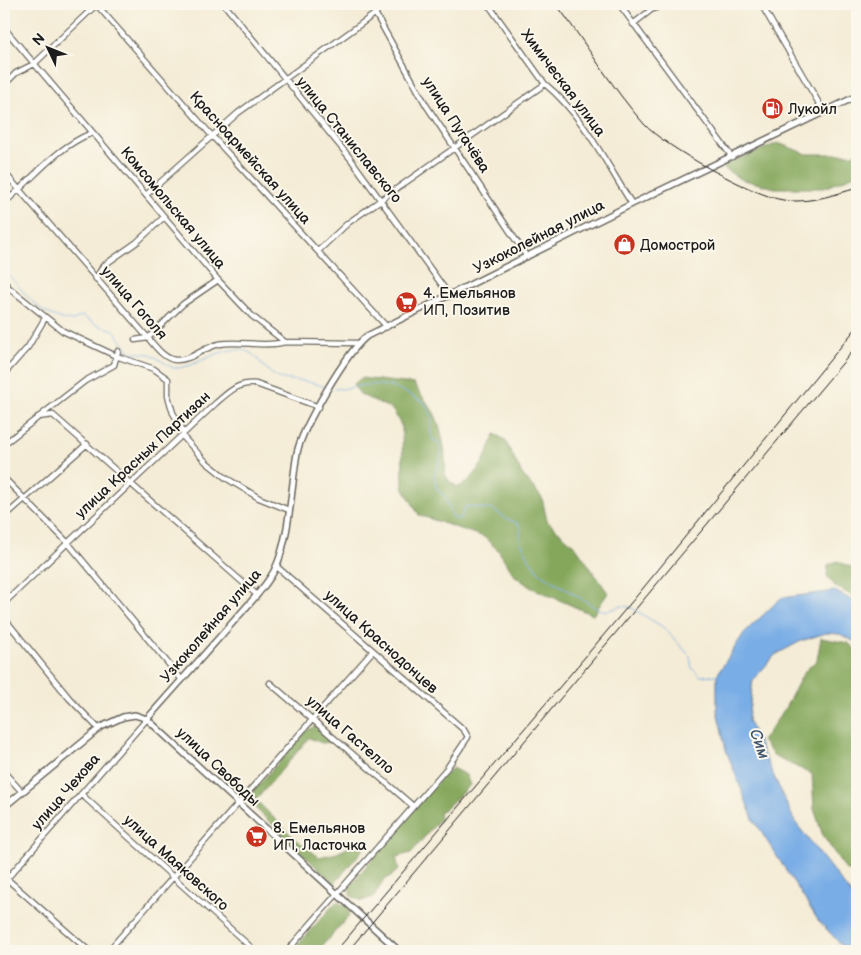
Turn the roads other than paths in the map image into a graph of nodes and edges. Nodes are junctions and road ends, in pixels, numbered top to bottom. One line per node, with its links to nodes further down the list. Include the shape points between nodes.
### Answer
1 (96, 4): 11 (street); 18 (street, Красноармейская улица)
2 (224, 4): 12 (street, улица Станиславского)
3 (370, 4): 8 (street, улица Пугачёва)
4 (488, 4): 14 (street, Химическая улица)
5 (619, 4): 9 (street)
6 (665, 4): 9 (street)
7 (761, 4): 16 (street)
8 (376, 14): 12 (street); 19 (street, улица Пугачёва, via 415,86)
9 (633, 24): 20 (street)
10 (4, 28): 11 (street, Комсомольская улица)
11 (34, 64): 13 (street); 17 (street, Комсомольская улица)
12 (284, 80): 18 (street, via 238,113); 24 (street, улица Станиславского)
13 (4, 84)
14 (545, 84): 19 (street); 26 (street, Химическая улица, via 557,93 580,123)
15 (857, 96): 16 (street, Узкоколейная улица)
16 (824, 112): 20 (street, Узкоколейная улица)
17 (92, 133): 22 (street, via 59,152); 23 (street, Комсомольская улица)
18 (213, 137): 23 (street); 28 (street, Красноармейская улица)
19 (455, 147): 24 (street); 29 (street, улица Пугачёва)
20 (732, 157): 26 (street, Узкоколейная улица)
21 (4, 172): 22 (street, улица Гоголя)
22 (20, 190): 25 (street); 30 (street, улица Гоголя)
23 (146, 195): 27 (street, Комсомольская улица)
24 (382, 200): 28 (street, via 348,223); 35 (street, улица Станиславского)
25 (4, 203)
26 (632, 204): 29 (street, Узкоколейная улица)
27 (164, 217): 30 (street, via 137,242 102,266); 31 (street, Комсомольская улица)
28 (318, 251): 37 (street, Красноармейская улица)
29 (527, 257): 35 (street, Узкоколейная улица)
30 (96, 279): 38 (street, улица Гоголя)
31 (218, 280): 38 (street, via 183,304); 40 (street, Комсомольская улица, via 252,316)
32 (4, 281): 33 (street)
33 (8, 287): 34 (street); 36 (street)
34 (4, 293)
35 (450, 296): 37 (street, Узкоколейная улица)
36 (45, 318): 43 (street, via 63,331); 44 (street, via 28,347)
37 (387, 327): 41 (street, Узкоколейная улица)
38 (148, 338): 39 (street); 40 (street, улица Гоголя, via 168,358 176,360 217,345 274,345)
39 (135, 340)
40 (285, 342): 41 (street)
41 (357, 343): 45 (street, Узкоколейная улица)
42 (118, 351): 43 (street)
43 (116, 356): 46 (street, via 114,365 85,381); 47 (street, via 154,369 168,379 168,396)
44 (4, 374)
45 (319, 407): 47 (street, улица Красных Партизан, via 246,383 231,390); 53 (street, Узкоколейная улица, via 298,451)
46 (38, 417): 48 (street); 49 (street, via 53,415)
47 (182, 435): 51 (street, улица Красных Партизан); 53 (street, via 206,462 226,478 259,498)
48 (4, 444)
49 (87, 444): 51 (street); 52 (street)
50 (4, 478): 52 (street)
51 (131, 484): 55 (street, улица Красных Партизан); 57 (street)
52 (24, 500): 54 (street); 55 (street)
53 (289, 510): 56 (street, Узкоколейная улица)
54 (4, 517)
55 (68, 543): 58 (street, улица Красных Партизан); 61 (street)
56 (276, 566): 57 (street, Узкоколейная улица); 60 (street, улица Краснодонцев)
57 (257, 595): 61 (street, Узкоколейная улица)
58 (4, 603)
59 (4, 618): 65 (street, via 69,698)
60 (372, 652): 64 (street); 70 (street, улица Краснодонцев, via 464,730 468,737 452,762)
61 (182, 680): 63 (street, Узкоколейная улица)
62 (270, 683): 64 (street, улица Гастелло)
63 (148, 719): 65 (street, via 123,716); 68 (street, улица Чехова); 69 (street, улица Свободы)
64 (312, 720): 69 (street); 70 (street, улица Гастелло)
65 (99, 729): 67 (street)
66 (4, 772): 67 (street)
67 (22, 792): 71 (street)
68 (81, 794): 73 (street, улица Маяковского); 74 (street, улица Чехова)
69 (238, 803): 73 (street); 75 (street, улица Свободы)
70 (413, 806): 75 (street)
71 (4, 807)
72 (4, 872): 74 (street)
73 (174, 877): 77 (street); 78 (street, улица Маяковского)
74 (7, 879): 76 (street)
75 (338, 894): 79 (street); 80 (street, улица Свободы)
76 (89, 951)
77 (108, 951)
78 (255, 951)
79 (287, 951)
80 (399, 951)

